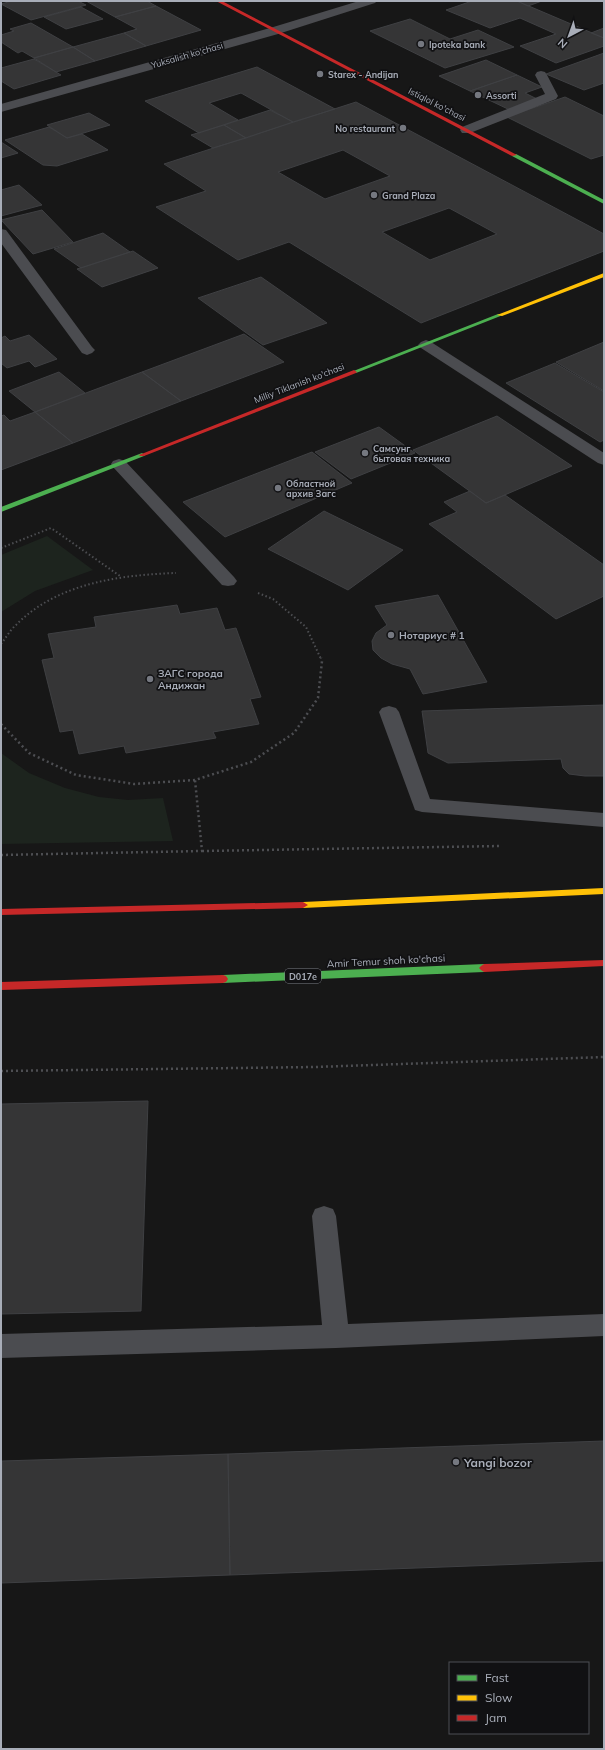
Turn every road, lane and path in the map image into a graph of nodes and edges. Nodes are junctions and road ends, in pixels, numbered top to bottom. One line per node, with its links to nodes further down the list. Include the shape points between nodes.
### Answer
1 (218, 1): 3 (street, Istiqlol ko'chasi)
2 (372, 1): 3 (street, Yuksalish ko'chasi)
3 (274, 31): 5 (street, Yuksalish ko'chasi); 6 (street, Istiqlol ko'chasi)
4 (541, 75): 6 (lane, via 552,96)
5 (1, 108)
6 (466, 130): 7 (street, Istiqlol ko'chasi)
7 (604, 202)
8 (1, 233): 11 (lane)
9 (604, 275): 10 (street, Milliy Tiklanish ko'chasi)
10 (426, 345): 12 (lane); 13 (street, Milliy Tiklanish ko'chasi)
11 (88, 350)
12 (604, 460)
13 (119, 464): 14 (street, Milliy Tiklanish ko'chasi); 17 (lane)
14 (1, 510)
15 (1, 548): 16 (path, via 52,528)
16 (120, 576): 17 (path, via 176,573); 18 (path, via 77,588 38,606 9,631)
17 (228, 581): 21 (path, via 273,600 306,627 322,661 318,698 294,733 251,762)
18 (1, 644)
19 (389, 712): 22 (lane, via 422,805)
20 (1, 724): 21 (path, via 29,753 76,775 134,784)
21 (195, 780): 24 (path)
22 (604, 820)
23 (502, 846): 24 (path)
24 (202, 851): 25 (path)
25 (1, 854)
26 (604, 891): 27 (street, via 294,905)
27 (1, 912)
28 (604, 963): 29 (street, Amir Temur shoh ko'chasi / D017e)
29 (1, 986)
30 (604, 1057): 31 (path, via 315,1067)
31 (1, 1071)
32 (324, 1216): 34 (lane)
33 (604, 1325): 34 (lane)
34 (336, 1336): 35 (lane)
35 (1, 1346)

